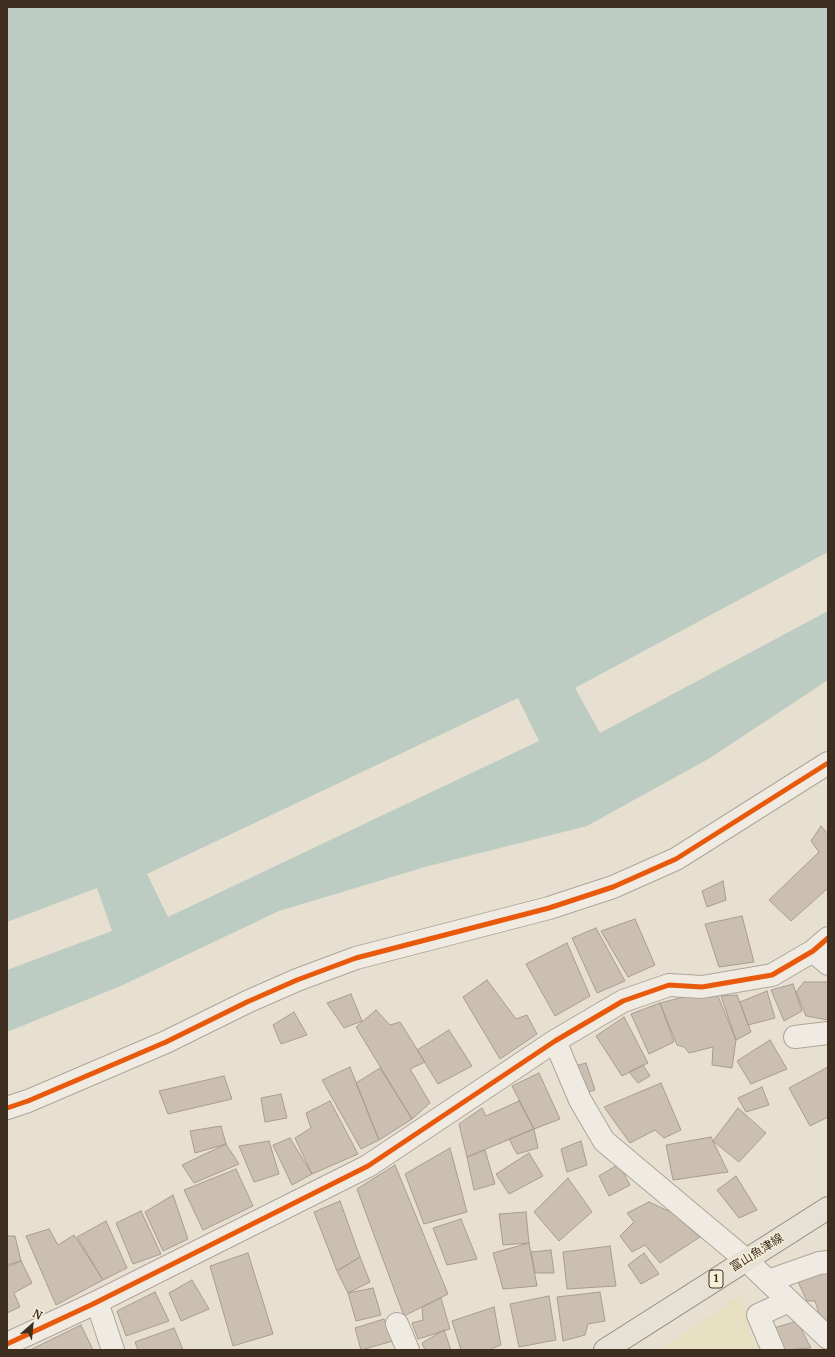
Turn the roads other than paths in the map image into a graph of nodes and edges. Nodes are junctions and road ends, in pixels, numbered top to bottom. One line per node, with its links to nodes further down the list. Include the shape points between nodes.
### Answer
1 (828, 763): 6 (street, via 676,858 613,888 549,908 348,961 290,983 166,1042)
2 (823, 951): 5 (street, via 772,975 702,987 669,985 623,1002)
3 (828, 1033): 4 (street)
4 (795, 1037)
5 (555, 1041): 8 (street, via 580,1100 604,1141); 12 (street, via 368,1166)
6 (7, 1108)
7 (828, 1208): 8 (main road, 富山魚津線 / 1)
8 (746, 1260): 10 (street); 20 (main road, 富山魚津線 / 1)
9 (828, 1262): 10 (street)
10 (768, 1282): 11 (street)
11 (789, 1301): 14 (street); 21 (street, via 758,1315)
12 (97, 1302): 15 (street); 16 (street)
13 (397, 1324): 19 (street)
14 (828, 1338)
15 (7, 1344)
16 (113, 1350)
17 (119, 1350): 18 (street)
18 (126, 1350)
19 (408, 1350)
20 (605, 1350)
21 (772, 1350)

